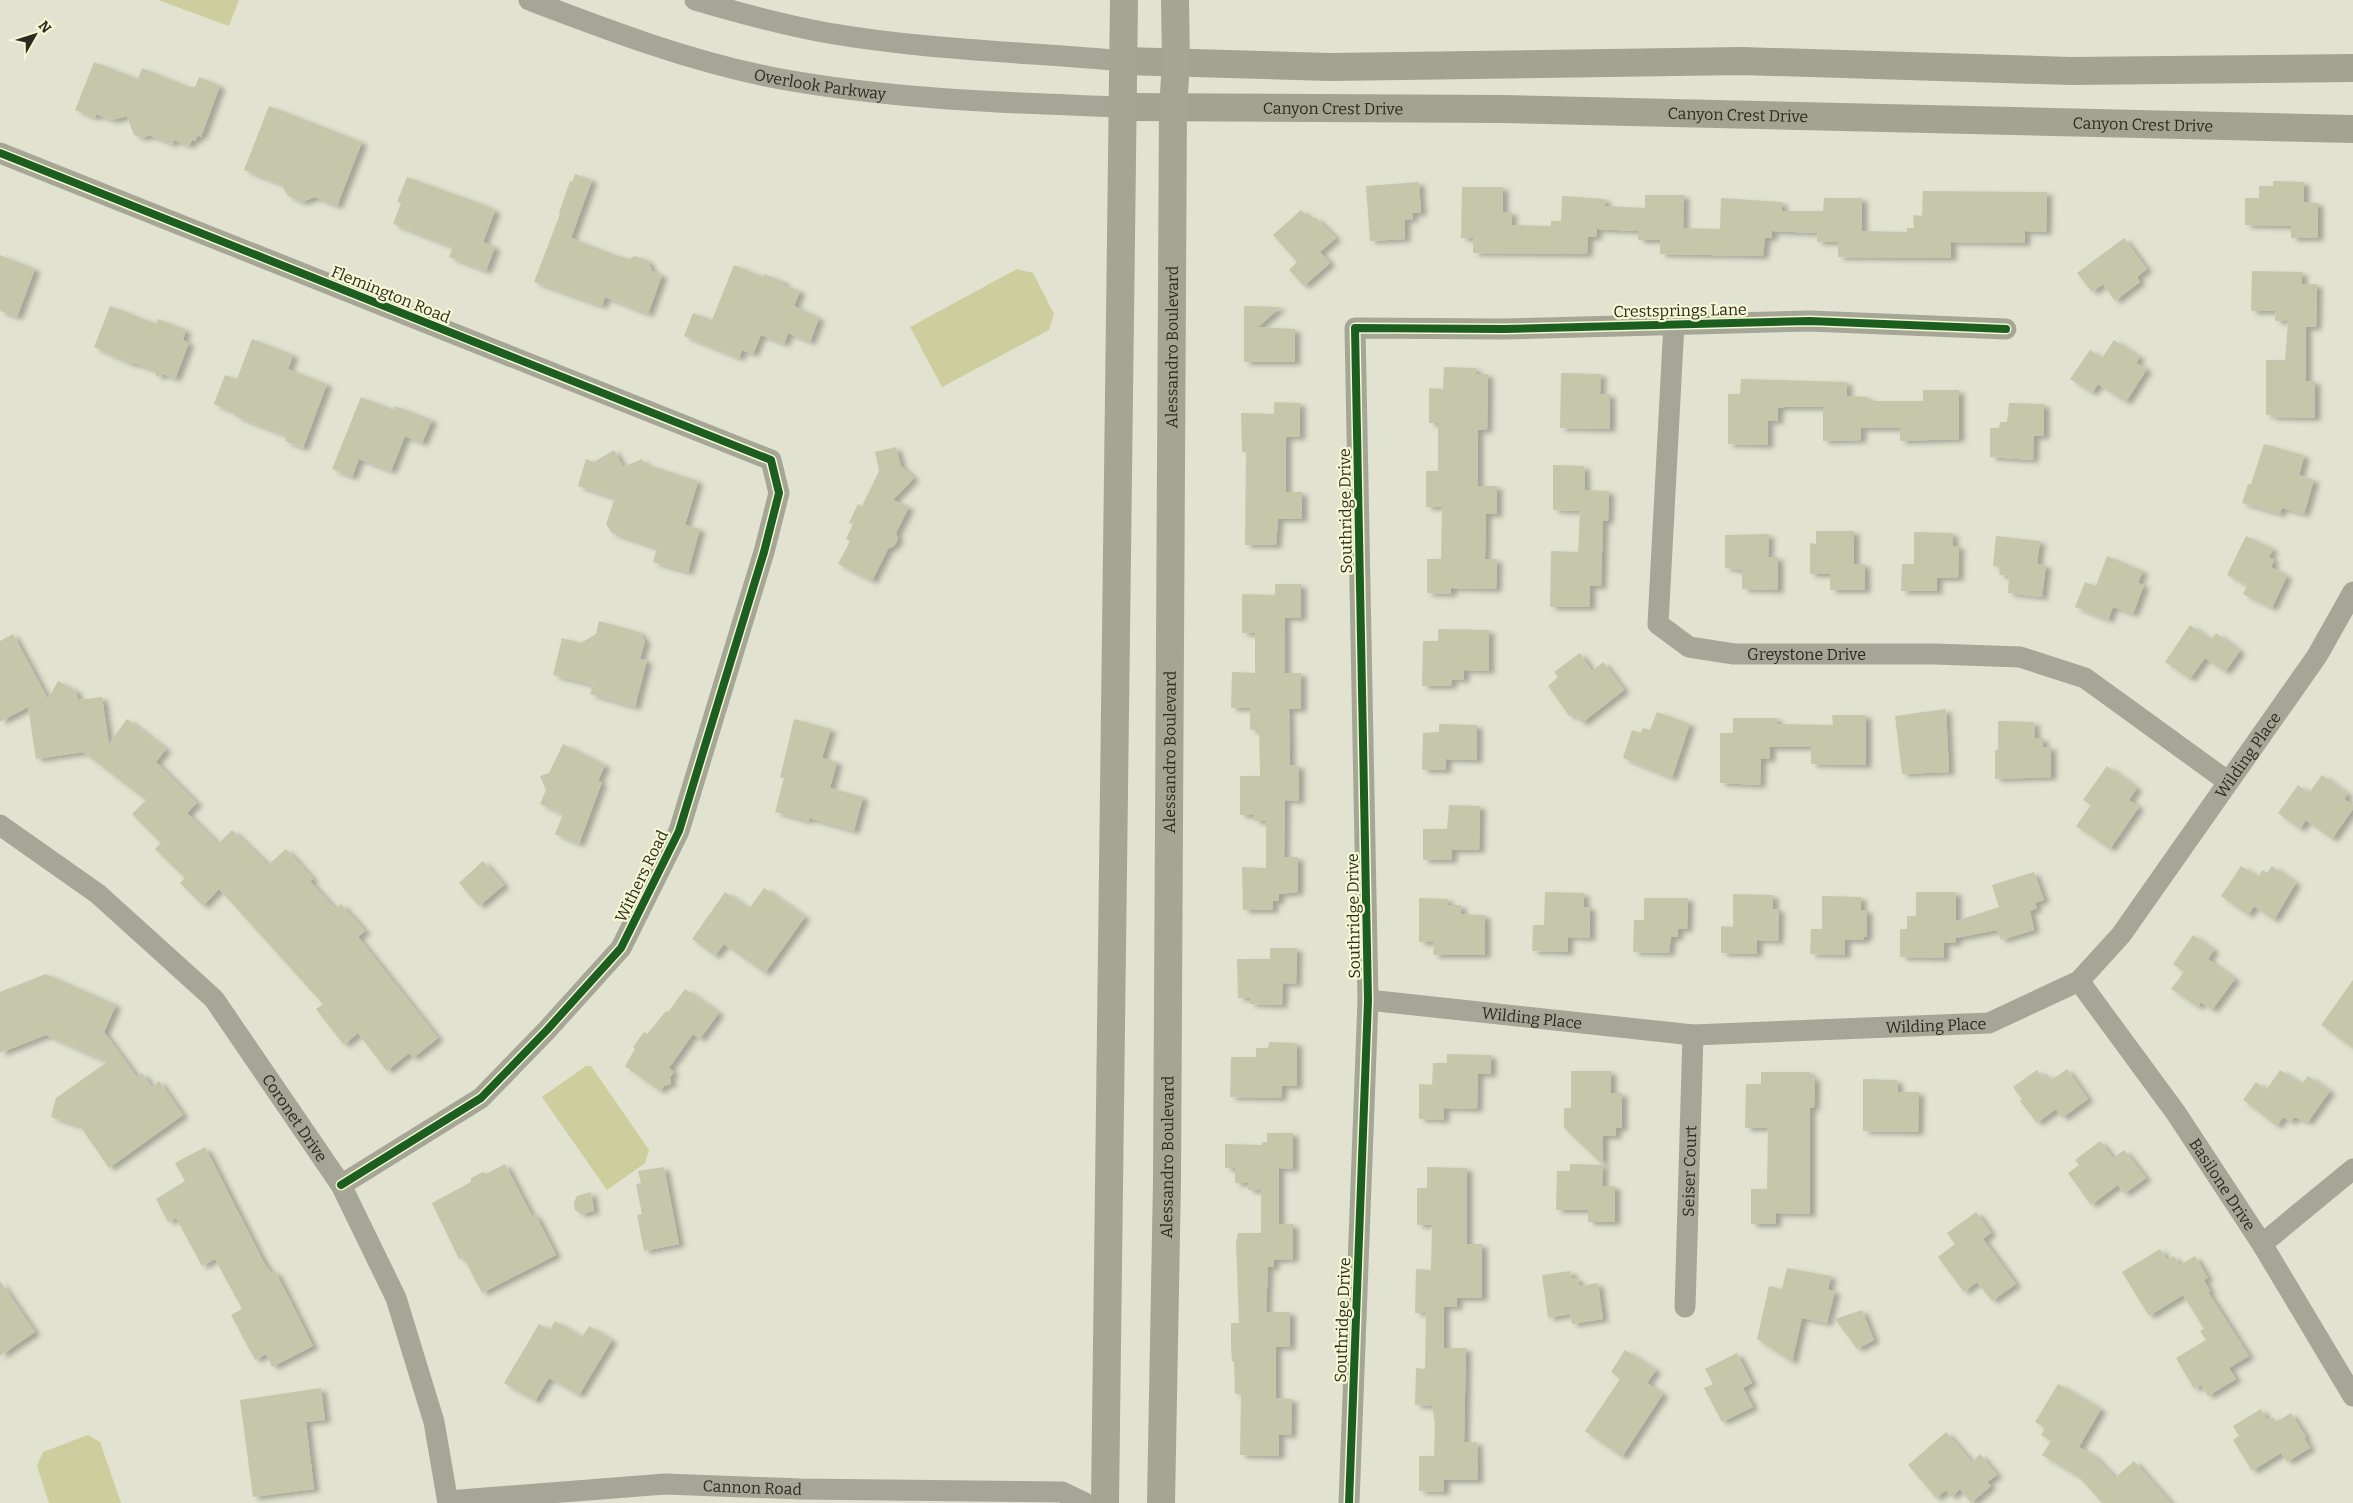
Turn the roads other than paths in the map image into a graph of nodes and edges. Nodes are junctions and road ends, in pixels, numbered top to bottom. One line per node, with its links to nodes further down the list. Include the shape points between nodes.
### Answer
1 (529, 0): 8 (street, Overlook Parkway, via 640,42 769,77 894,95)
2 (695, 0): 5 (street, via 757,18 829,33 957,48)
3 (1124, 0): 5 (main road)
4 (1175, 0): 6 (main road, Alessandro Boulevard)
5 (1124, 61): 6 (main road); 8 (main road)
6 (1176, 63): 7 (main road, via 1330,67 1742,61 2071,71); 9 (main road, Alessandro Boulevard)
7 (2353, 68)
8 (1123, 107): 9 (main road, Canyon Crest Drive); 29 (main road)
9 (1173, 108): 10 (main road, Canyon Crest Drive, via 1512,109); 30 (main road, Alessandro Boulevard)
10 (2353, 129)
11 (0, 153): 15 (street, Flemington Road)
12 (1674, 323): 13 (street, Crestsprings Lane, via 1504,329); 14 (street, Crestsprings Lane, via 1810,320); 17 (street, Greystone Drive, via 1658,624 1689,647 1734,654 2020,657 2085,678)
13 (1355, 328): 20 (street, Southridge Drive)
14 (2006, 329)
15 (771, 460): 23 (street, Withers Road, via 779,493 679,831 621,948 481,1098)
16 (2353, 592): 17 (street, Wilding Place, via 2316,656)
17 (2227, 781): 19 (street, Wilding Place, via 2121,935)
18 (0, 825): 23 (street, Coronet Drive, via 98,894 214,999)
19 (2079, 980): 21 (street, Wilding Place, via 1989,1023); 24 (street, Basilone Drive, via 2176,1113)
20 (1368, 1000): 21 (street, Wilding Place); 31 (street, Southridge Drive)
21 (1693, 1035): 25 (street, Seiser Court)
22 (2353, 1169): 24 (street)
23 (341, 1185): 27 (street, Coronet Drive, via 396,1298 434,1422)
24 (2262, 1244): 26 (street, Basilone Drive)
25 (1685, 1307)
26 (2353, 1396)
27 (448, 1502): 28 (street, Cannon Road, via 665,1484 1062,1492)
28 (1085, 1503)
29 (1105, 1503)
30 (1162, 1503)
31 (1348, 1503)

